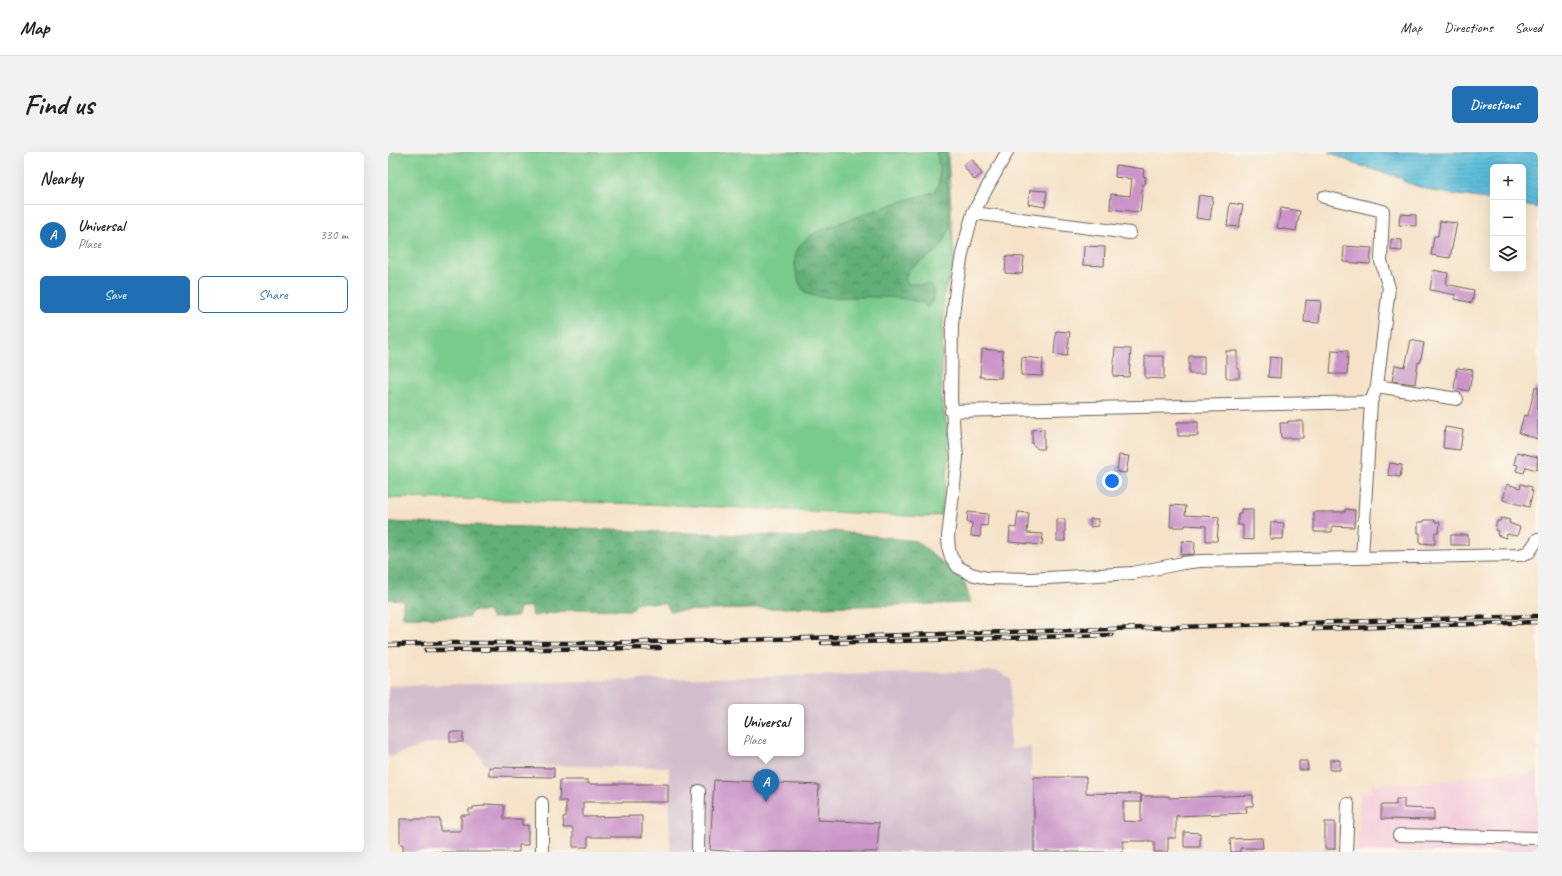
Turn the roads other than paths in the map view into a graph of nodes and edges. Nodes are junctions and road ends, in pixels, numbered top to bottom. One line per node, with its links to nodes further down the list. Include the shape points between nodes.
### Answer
1 (1007, 152): 3 (street)
2 (1324, 197): 5 (street, via 1383,211 1381,261 1389,288)
3 (973, 213): 4 (street); 8 (street, via 962,254 952,324)
4 (1130, 233)
5 (1378, 386): 6 (street); 7 (street)
6 (1457, 399)
7 (1371, 402): 8 (street); 10 (street)
8 (951, 411): 10 (street, via 957,458 948,537 949,550 958,566 971,574 987,578 1030,579 1133,573 1200,561)
9 (1538, 539): 10 (street, via 1529,552 1520,555)
10 (1362, 558)
11 (699, 791): 17 (street)
12 (542, 803): 16 (street)
13 (1348, 804): 18 (street)
14 (1399, 835): 15 (street)
15 (1538, 838)
16 (542, 852)
17 (698, 852)
18 (1346, 852)

